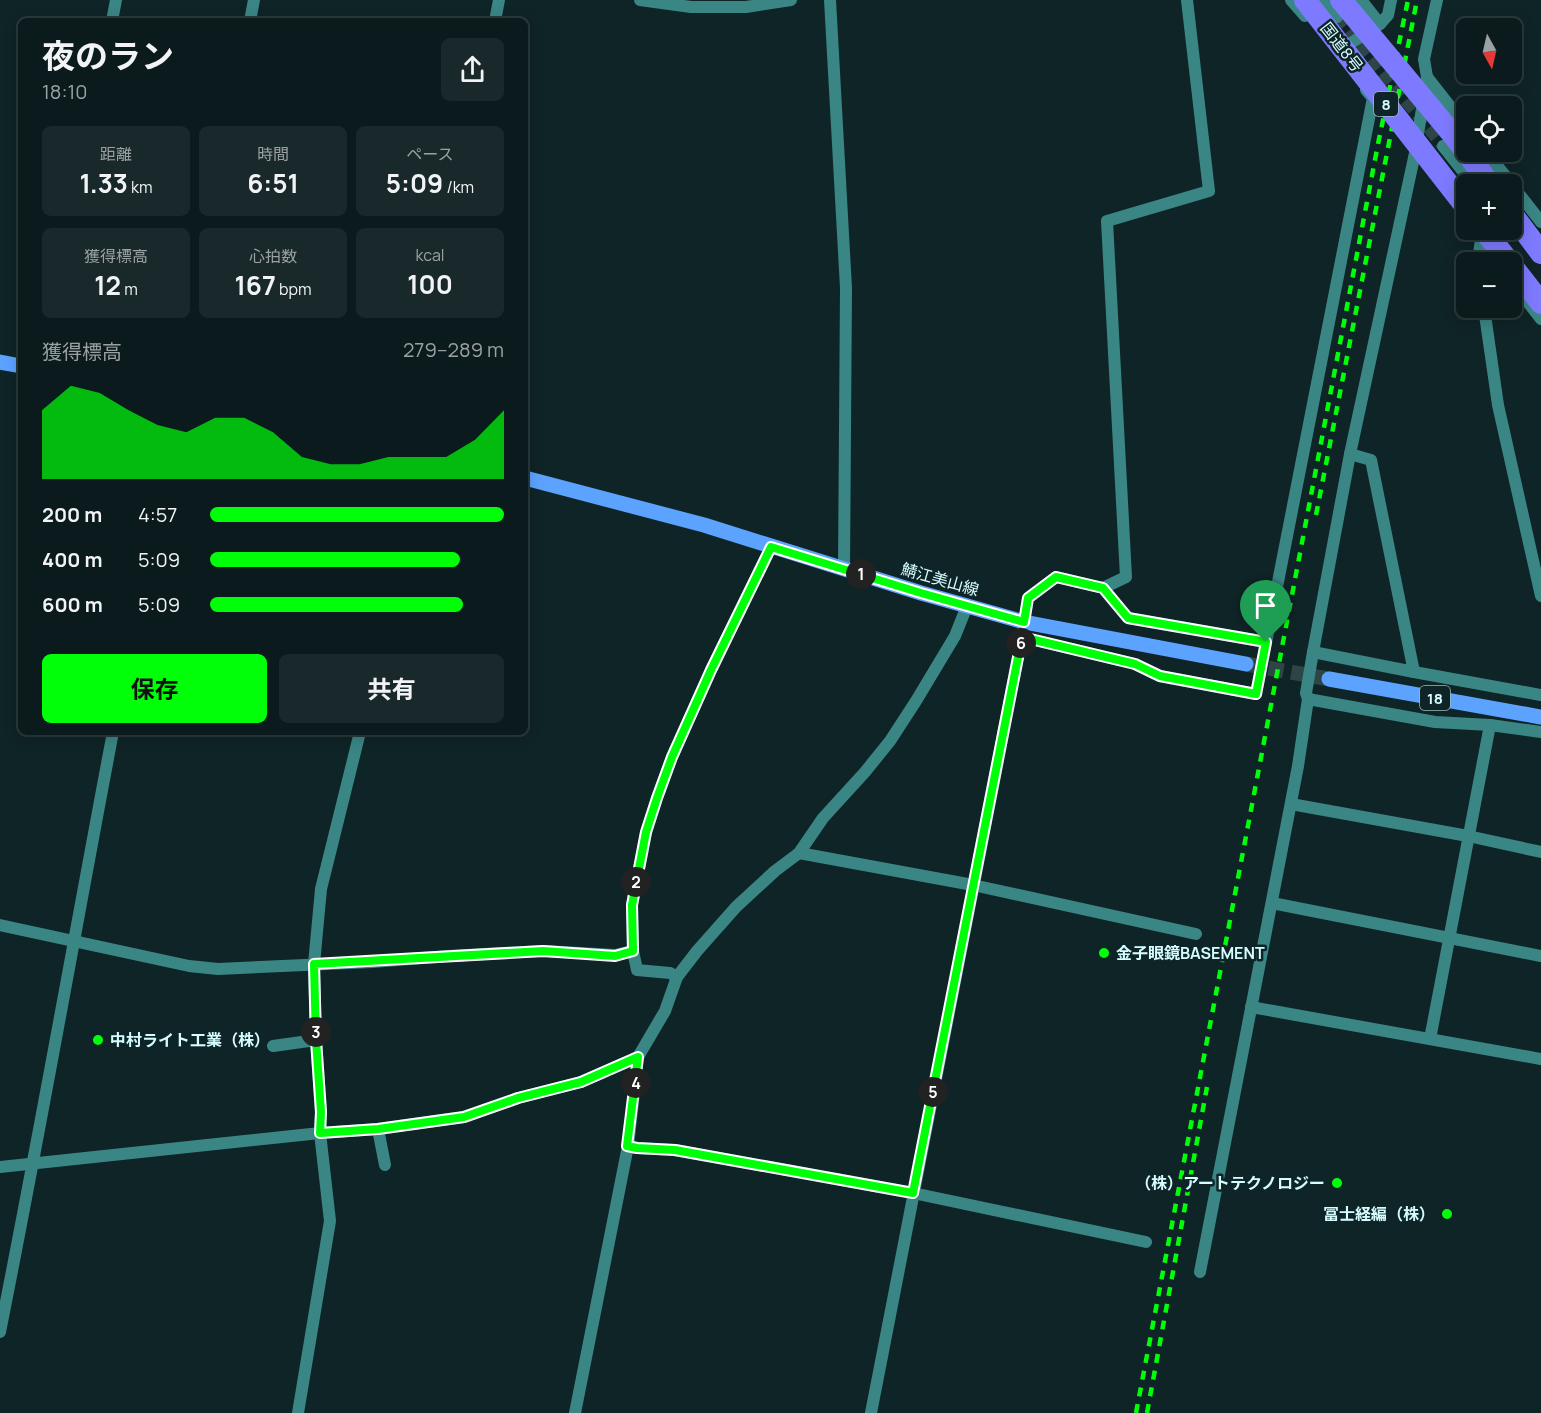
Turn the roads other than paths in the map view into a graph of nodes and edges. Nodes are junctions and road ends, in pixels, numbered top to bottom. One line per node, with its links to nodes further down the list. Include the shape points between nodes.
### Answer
1 (116, 0): 16 (street)
2 (254, 0): 17 (street)
3 (499, 0): 18 (street)
4 (640, 0): 14 (street, via 692,7)
5 (791, 0): 14 (street)
6 (830, 0): 45 (street, via 846,288)
7 (1187, 0): 46 (street, via 1209,191 1107,221 1126,577)
8 (1292, 0): 20 (street)
9 (1305, 0): 27 (highway, 国道8号 / 8, bridge)
10 (1323, 0): 15 (street)
11 (1361, 0): 19 (street)
12 (1391, 0): 19 (street, via 1388,15)
13 (1437, 0): 21 (street, via 1424,60)
14 (747, 4)
15 (1339, 9): 26 (highway, 国道8号 / 8, bridge, via 1454,136)
16 (113, 18)
17 (251, 18)
18 (496, 18)
19 (1380, 24): 20 (street)
20 (1336, 53): 51 (street, via 1373,98)
21 (1427, 77): 22 (street); 24 (street)
22 (1456, 114)
23 (1443, 146): 25 (street)
24 (1415, 153): 29 (street); 42 (street)
25 (1465, 174)
26 (1482, 174)
27 (1456, 194)
28 (1522, 200): 30 (street)
29 (1456, 207)
30 (1541, 222)
31 (1522, 227): 34 (highway)
32 (1488, 240): 33 (highway, bridge)
33 (1500, 252)
34 (1541, 253)
35 (1522, 278): 37 (highway)
36 (1522, 293): 39 (street)
37 (1541, 303)
38 (1485, 318): 47 (street, via 1498,405)
39 (1541, 319)
40 (0, 362): 41 (main road)
41 (18, 365)
42 (1350, 454): 52 (street); 54 (street, via 1371,460)
43 (528, 479): 44 (main road, 鯖江美山線, via 704,525)
44 (771, 547): 45 (main road, 鯖江美山線); 73 (street, via 711,670 657,798 632,905)
45 (844, 569): 48 (main road, 鯖江美山線)
46 (1103, 588): 49 (street, via 1056,577 1028,598); 51 (street, via 1128,618)
47 (1541, 596)
48 (967, 606): 49 (main road, 鯖江美山線); 66 (street, via 954,636 890,741 823,818)
49 (1024, 622): 50 (street); 53 (main road, 鯖江美山線)
50 (1022, 637): 51 (street, via 1135,664 1160,676 1256,694); 67 (street)
51 (1266, 642)
52 (1314, 652): 54 (street); 57 (street, via 1305,693)
53 (1246, 664)
54 (1414, 672): 56 (street)
55 (1329, 679): 58 (main road, 18)
56 (1541, 695)
57 (1308, 699): 59 (street, via 1435,722); 63 (street)
58 (1541, 717)
59 (1490, 725): 60 (street); 64 (street)
60 (1541, 732)
61 (112, 735): 72 (street)
62 (359, 735): 75 (street, via 321,889)
63 (1291, 804): 64 (street); 68 (street)
64 (1468, 836): 65 (street); 71 (street)
65 (1541, 852)
66 (799, 853): 67 (street); 76 (street, via 736,907)
67 (973, 885): 70 (street); 89 (street)
68 (1272, 903): 71 (street); 77 (street)
69 (0, 926): 72 (street)
70 (1196, 934)
71 (1448, 939): 74 (street); 78 (street)
72 (73, 942): 75 (street, via 218,969); 86 (street)
73 (633, 951): 75 (street, via 615,956 543,951); 76 (street, via 637,970)
74 (1541, 956)
75 (314, 964): 79 (street)
76 (677, 977): 81 (street, via 665,1011)
77 (1251, 1007): 78 (street); 91 (street)
78 (1430, 1039): 82 (street)
79 (316, 1040): 80 (street); 84 (street)
80 (273, 1046)
81 (638, 1057): 83 (street, via 581,1082 464,1117); 85 (street)
82 (1541, 1059)
83 (378, 1129): 84 (street); 87 (street)
84 (320, 1133): 86 (street); 93 (street, via 330,1221)
85 (627, 1146): 89 (street, via 675,1150); 94 (street)
86 (34, 1162): 88 (street); 92 (street)
87 (385, 1165)
88 (0, 1167)
89 (913, 1193): 90 (street); 95 (street)
90 (1146, 1242)
91 (1200, 1272)
92 (0, 1332)
93 (298, 1413)
94 (575, 1413)
95 (871, 1413)

